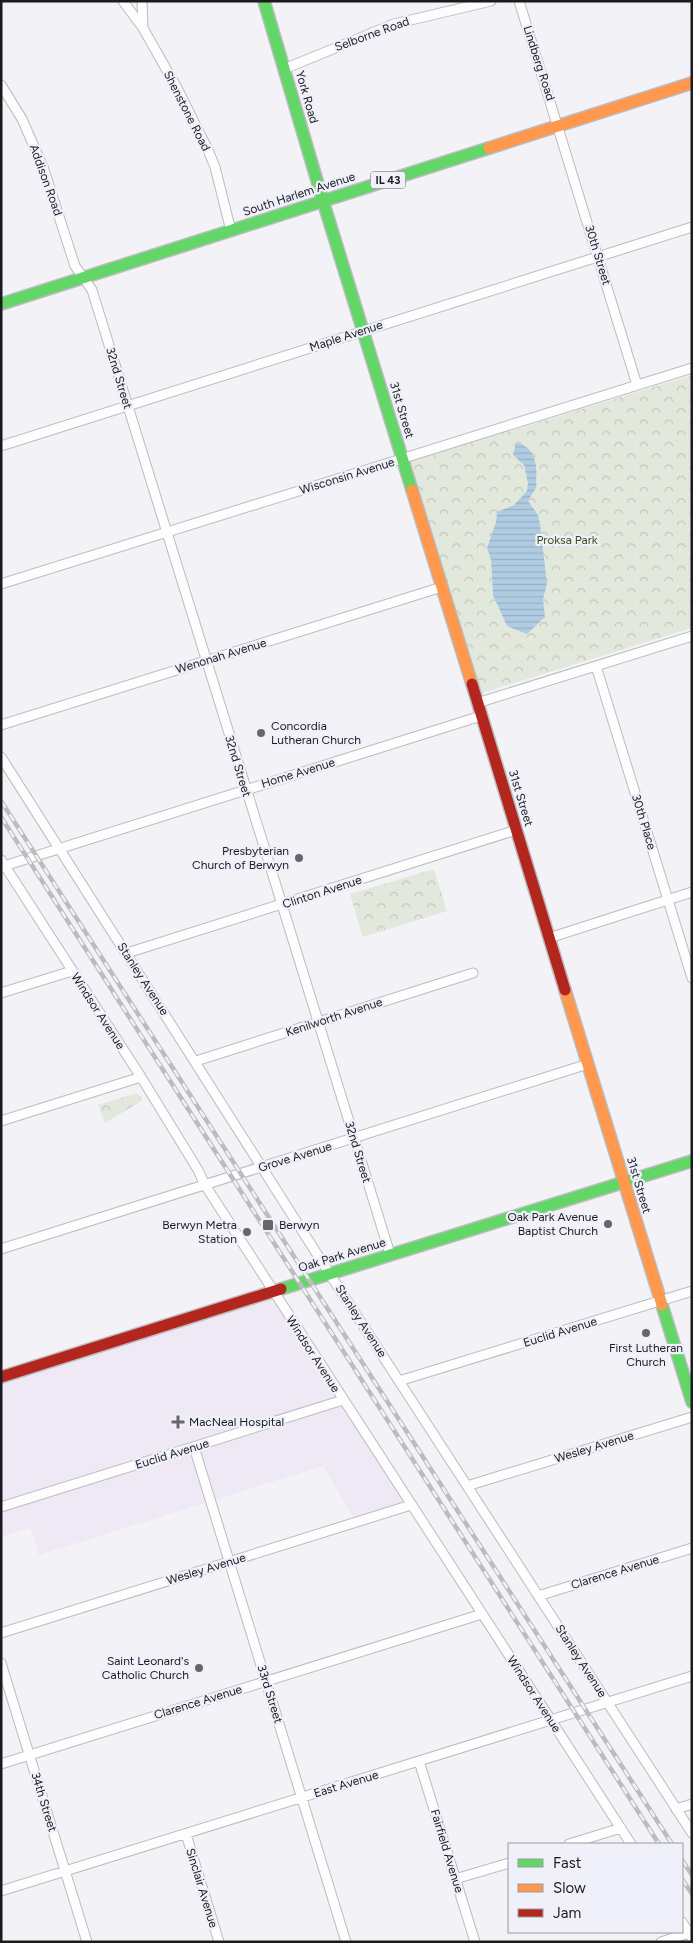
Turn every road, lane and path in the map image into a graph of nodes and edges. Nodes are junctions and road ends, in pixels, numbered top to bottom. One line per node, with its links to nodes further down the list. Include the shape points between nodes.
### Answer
1 (122, 1): 6 (street, Shenstone Road)
2 (142, 1): 6 (street)
3 (264, 1): 7 (street, York Road)
4 (491, 1): 7 (street, Selborne Road, via 394,24)
5 (518, 1): 10 (street, Lindberg Road)
6 (143, 28): 13 (street, Shenstone Road, via 208,150)
7 (284, 69): 11 (street, York Road)
8 (692, 83): 10 (street, South Harlem Avenue / IL 43)
9 (1, 85): 15 (street, Addison Road, via 22,119 43,167 75,266)
10 (558, 126): 11 (street, South Harlem Avenue / IL 43); 14 (street, 30th Street)
11 (323, 201): 13 (street, South Harlem Avenue / IL 43); 17 (street, 31st Street)
12 (692, 227): 14 (street, Maple Avenue)
13 (231, 231): 15 (street, South Harlem Avenue / IL 43)
14 (598, 256): 17 (street, Maple Avenue); 19 (street, 30th Street)
15 (84, 278): 16 (street, South Harlem Avenue / IL 43); 20 (street, 32nd Street, via 92,290)
16 (1, 304)
17 (363, 331): 20 (street, Maple Avenue); 22 (street, 31st Street)
18 (692, 368): 19 (street, Wisconsin Avenue)
19 (637, 385): 22 (street, Wisconsin Avenue)
20 (128, 406): 21 (street, Maple Avenue); 23 (street, 32nd Street)
21 (1, 446)
22 (402, 458): 23 (street, Wisconsin Avenue); 25 (street, 31st Street)
23 (166, 532): 24 (street, Wisconsin Avenue); 27 (street, 32nd Street)
24 (1, 584)
25 (442, 588): 27 (street, Wenonah Avenue); 29 (street, 31st Street)
26 (692, 636): 28 (street)
27 (206, 661): 31 (street, Wenonah Avenue); 33 (street, 32nd Street)
28 (596, 666): 29 (street); 38 (street, 30th Place)
29 (477, 703): 30 (street, 31st Street)
30 (481, 716): 33 (street, Home Avenue); 34 (street, 31st Street)
31 (1, 725)
32 (1, 756): 35 (street, Stanley Avenue)
33 (246, 790): 35 (street, Home Avenue); 39 (street, 32nd Street)
34 (516, 830): 39 (street, Clinton Avenue); 40 (street, 31st Street)
35 (60, 849): 36 (street, Home Avenue); 41 (street, Stanley Avenue)
36 (2, 864): 42 (street, Windsor Avenue)
37 (692, 892): 38 (street)
38 (668, 899): 40 (street); 44 (street, 30th Place)
39 (281, 906): 41 (street, Clinton Avenue); 46 (street, 32nd Street)
40 (549, 938): 48 (street, 31st Street)
41 (126, 953): 47 (street, Stanley Avenue)
42 (72, 971): 45 (street); 49 (street, Windsor Avenue)
43 (473, 973): 46 (street, Kenilworth Avenue)
44 (692, 978)
45 (1, 993)
46 (318, 1022): 47 (street, Kenilworth Avenue); 51 (street, 32nd Street)
47 (196, 1061): 53 (street, Stanley Avenue)
48 (588, 1064): 51 (street, Grove Avenue); 54 (street, 31st Street)
49 (141, 1077): 50 (street); 55 (street, Windsor Avenue)
50 (1, 1121)
51 (354, 1138): 53 (street, Grove Avenue); 57 (street, 32nd Street)
52 (692, 1161): 54 (street, Oak Park Avenue)
53 (262, 1167): 55 (street, Grove Avenue); 58 (street, Stanley Avenue)
54 (624, 1182): 57 (street, Oak Park Avenue); 61 (street, 31st Street)
55 (205, 1185): 56 (street, Grove Avenue); 59 (street, Windsor Avenue)
56 (1, 1249)
57 (390, 1254): 58 (street, Oak Park Avenue)
58 (329, 1273): 59 (street, Oak Park Avenue); 63 (street, Stanley Avenue)
59 (272, 1291): 62 (street, Oak Park Avenue); 64 (street, Windsor Avenue)
60 (692, 1291): 61 (street, Euclid Avenue)
61 (661, 1301): 63 (street, Euclid Avenue); 65 (street, 31st Street)
62 (1, 1377)
63 (400, 1381): 68 (street, Stanley Avenue)
64 (343, 1400): 67 (street, Euclid Avenue); 69 (street, Windsor Avenue)
65 (692, 1402)
66 (692, 1417): 68 (street, Wesley Avenue)
67 (194, 1447): 70 (street, Euclid Avenue); 72 (street, 33rd Street)
68 (467, 1486): 73 (street, Stanley Avenue)
69 (411, 1505): 72 (street, Wesley Avenue); 74 (street, Windsor Avenue)
70 (1, 1508)
71 (692, 1548): 73 (street, Clarence Avenue)
72 (229, 1562): 75 (street, Wesley Avenue); 78 (street, 33rd Street)
73 (538, 1596): 79 (street, Stanley Avenue)
74 (482, 1614): 78 (street, Clarence Avenue); 80 (street, Windsor Avenue)
75 (1, 1633)
76 (1, 1663): 81 (street, 34th Street)
77 (692, 1676): 79 (street, East Avenue)
78 (266, 1681): 81 (street, Clarence Avenue); 84 (street, 33rd Street)
79 (607, 1702): 80 (street, East Avenue); 86 (street, Stanley Avenue)
80 (551, 1720): 82 (street, East Avenue); 87 (street, Windsor Avenue)
81 (30, 1755): 83 (street, Clarence Avenue); 93 (street, 34th Street)
82 (419, 1761): 84 (street, East Avenue); 94 (street, Fairfield Avenue)
83 (1, 1764)
84 (302, 1798): 89 (street, East Avenue); 100 (street, 33rd Street)
85 (692, 1804): 86 (street)
86 (676, 1809): 88 (street, Stanley Avenue)
87 (621, 1828): 90 (street); 91 (street, Windsor Avenue)
88 (692, 1833)
89 (186, 1834): 93 (street, East Avenue); 99 (street, Sinclair Avenue)
90 (572, 1843)
91 (630, 1843)
92 (508, 1863): 94 (street)
93 (65, 1871): 95 (street, East Avenue); 98 (street, 34th Street)
94 (455, 1880): 101 (street, Fairfield Avenue)
95 (1, 1891)
96 (683, 1924): 97 (street)
97 (690, 1936): 102 (street)
98 (88, 1942)
99 (218, 1942)
100 (346, 1942)
101 (474, 1942)
102 (662, 1942)

